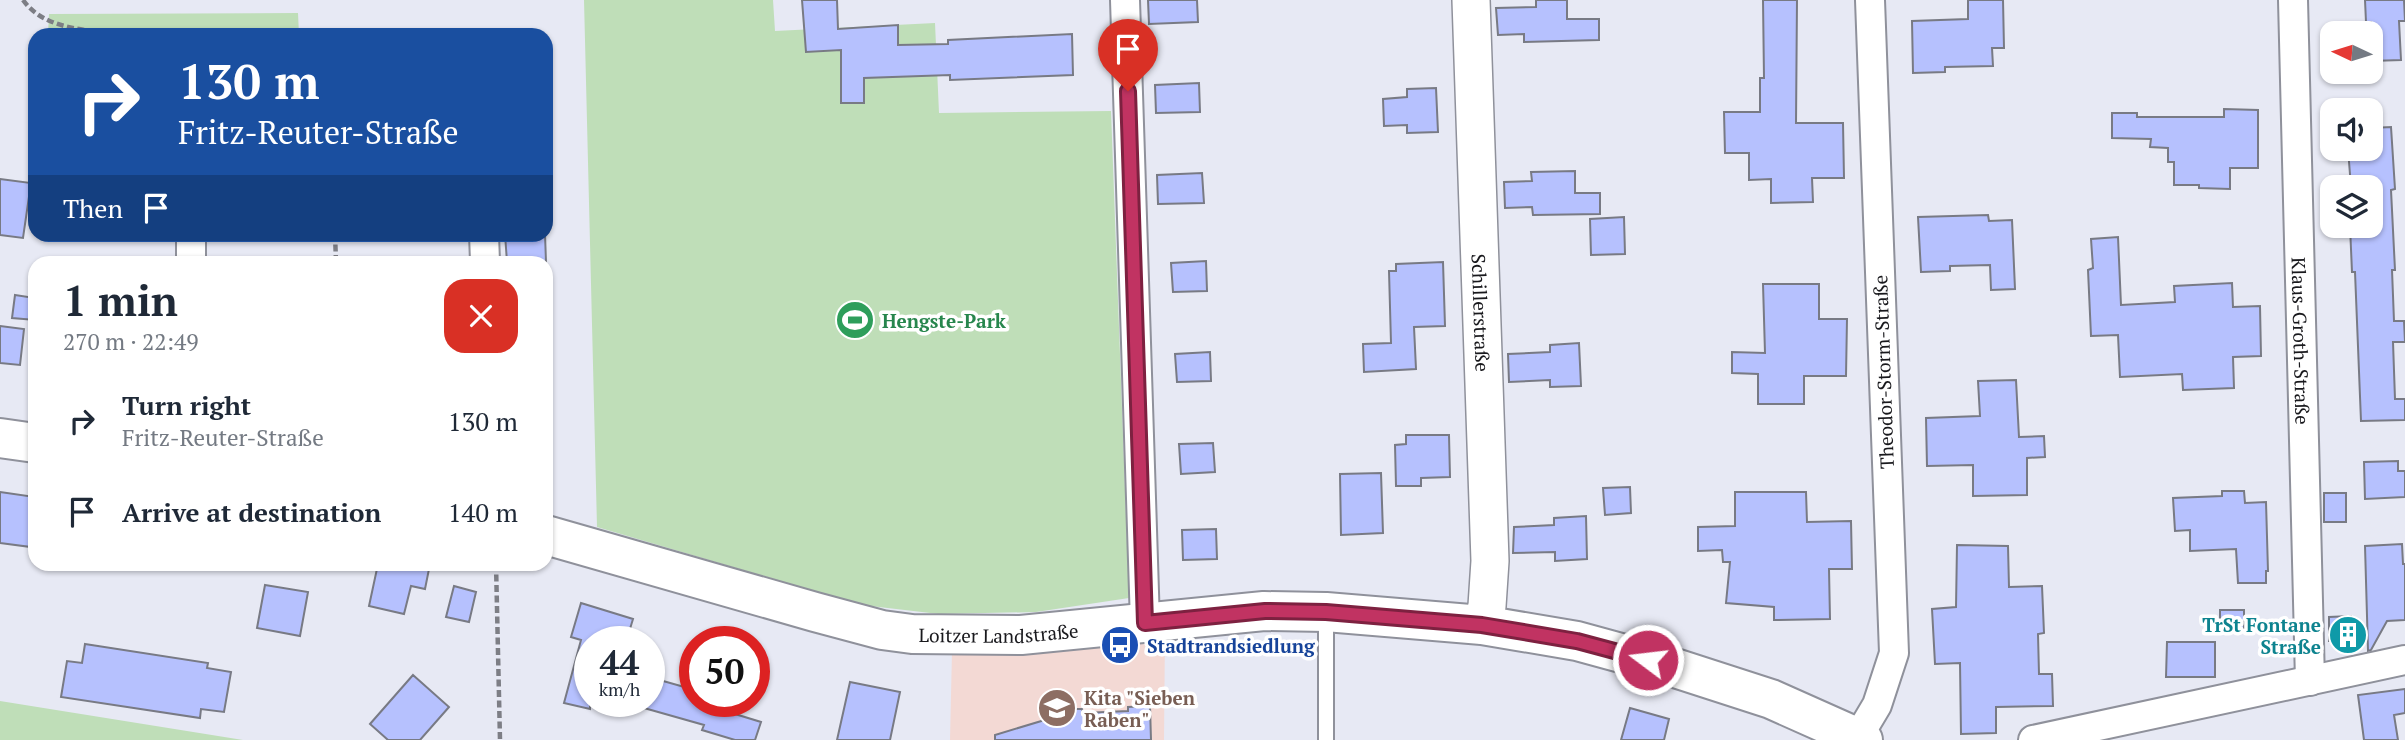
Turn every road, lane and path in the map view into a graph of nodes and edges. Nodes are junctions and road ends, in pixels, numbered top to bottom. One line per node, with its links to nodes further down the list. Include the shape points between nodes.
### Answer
1 (23, 0): 6 (path, via 49,23)
2 (1125, 0): 12 (street)
3 (1471, 0): 13 (street, Schillerstraße, via 1490,561)
4 (1870, 0): 16 (street, Theodor-Storm-Straße, via 1894,653)
5 (2293, 0): 15 (street, Klaus-Groth-Straße)
6 (82, 28)
7 (0, 438): 8 (main road)
8 (28, 442)
9 (553, 537): 12 (main road, Loitzer Landstraße, via 882,630 1021,635)
10 (496, 571): 17 (path)
11 (1326, 612): 12 (main road, Loitzer Landstraße, via 1265,611); 13 (main road, Loitzer Landstraße); 18 (lane)
12 (1145, 623)
13 (1482, 625): 16 (main road, Loitzer Landstraße, via 1577,641 1672,667 1771,699)
14 (2405, 660): 15 (street)
15 (2310, 681): 19 (street)
16 (1861, 738)
17 (500, 740)
18 (1326, 740)
19 (2034, 740)

